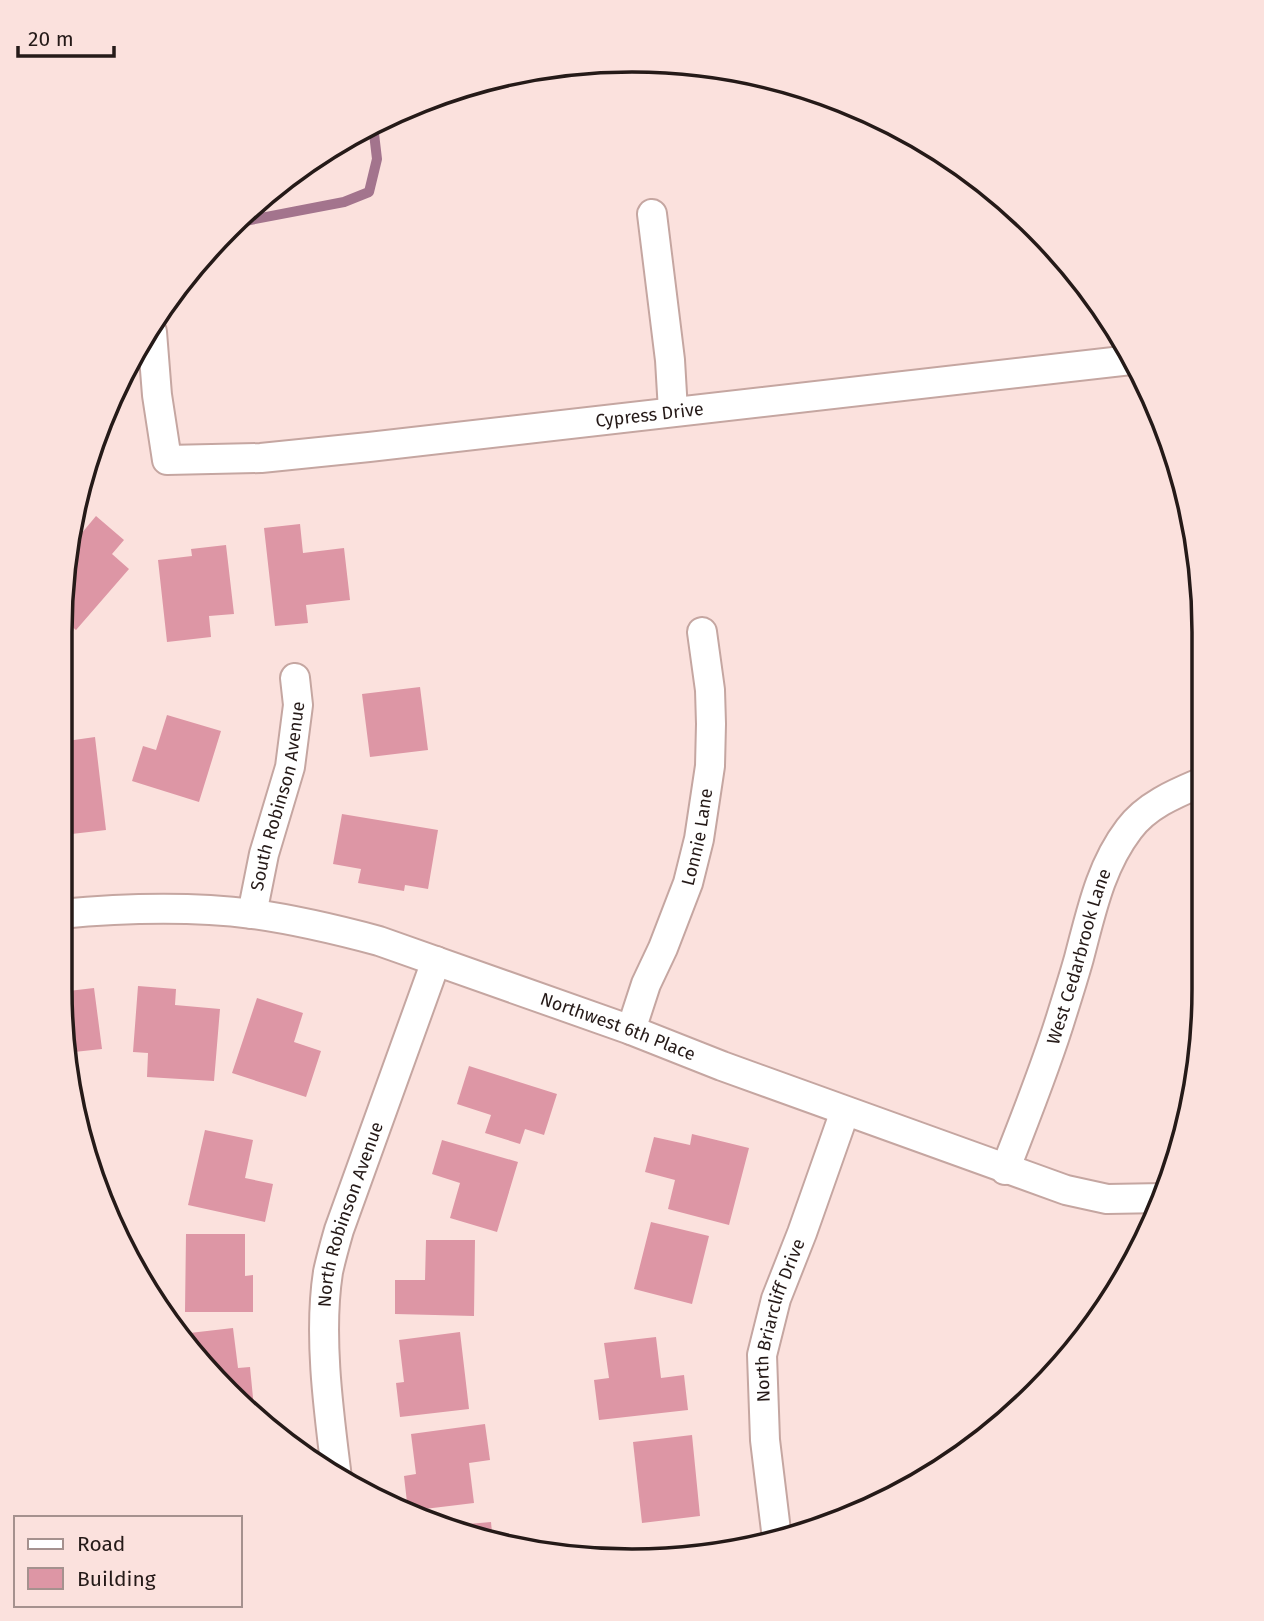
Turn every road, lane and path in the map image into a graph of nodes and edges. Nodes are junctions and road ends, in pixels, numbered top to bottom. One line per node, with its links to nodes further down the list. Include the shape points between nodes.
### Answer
1 (652, 214): 4 (street)
2 (153, 343): 4 (street, Cypress Drive, via 167,460 261,458)
3 (1122, 361): 4 (street, Cypress Drive)
4 (673, 411)
5 (702, 632): 11 (street, Lonnie Lane, via 711,724 699,839 688,883)
6 (295, 678): 9 (street, South Robinson Avenue, via 298,705 290,768)
7 (1192, 787): 13 (street, West Cedarbrook Lane, via 1166,798 1131,827 1117,846 1096,892 1046,1063)
8 (72, 913): 9 (street, Northwest 6th Place, via 157,909)
9 (252, 914): 10 (street, Northwest 6th Place, via 345,932)
10 (436, 961): 11 (street, Northwest 6th Place); 15 (street, North Robinson Avenue, via 328,1272 326,1365)
11 (631, 1030): 12 (street, Northwest 6th Place)
12 (845, 1111): 13 (street, Northwest 6th Place); 16 (street, North Briarcliff Drive, via 776,1299 762,1355 765,1440)
13 (1005, 1170): 14 (street, Northwest 6th Place, via 1107,1199)
14 (1152, 1198)
15 (336, 1464)
16 (776, 1530)

